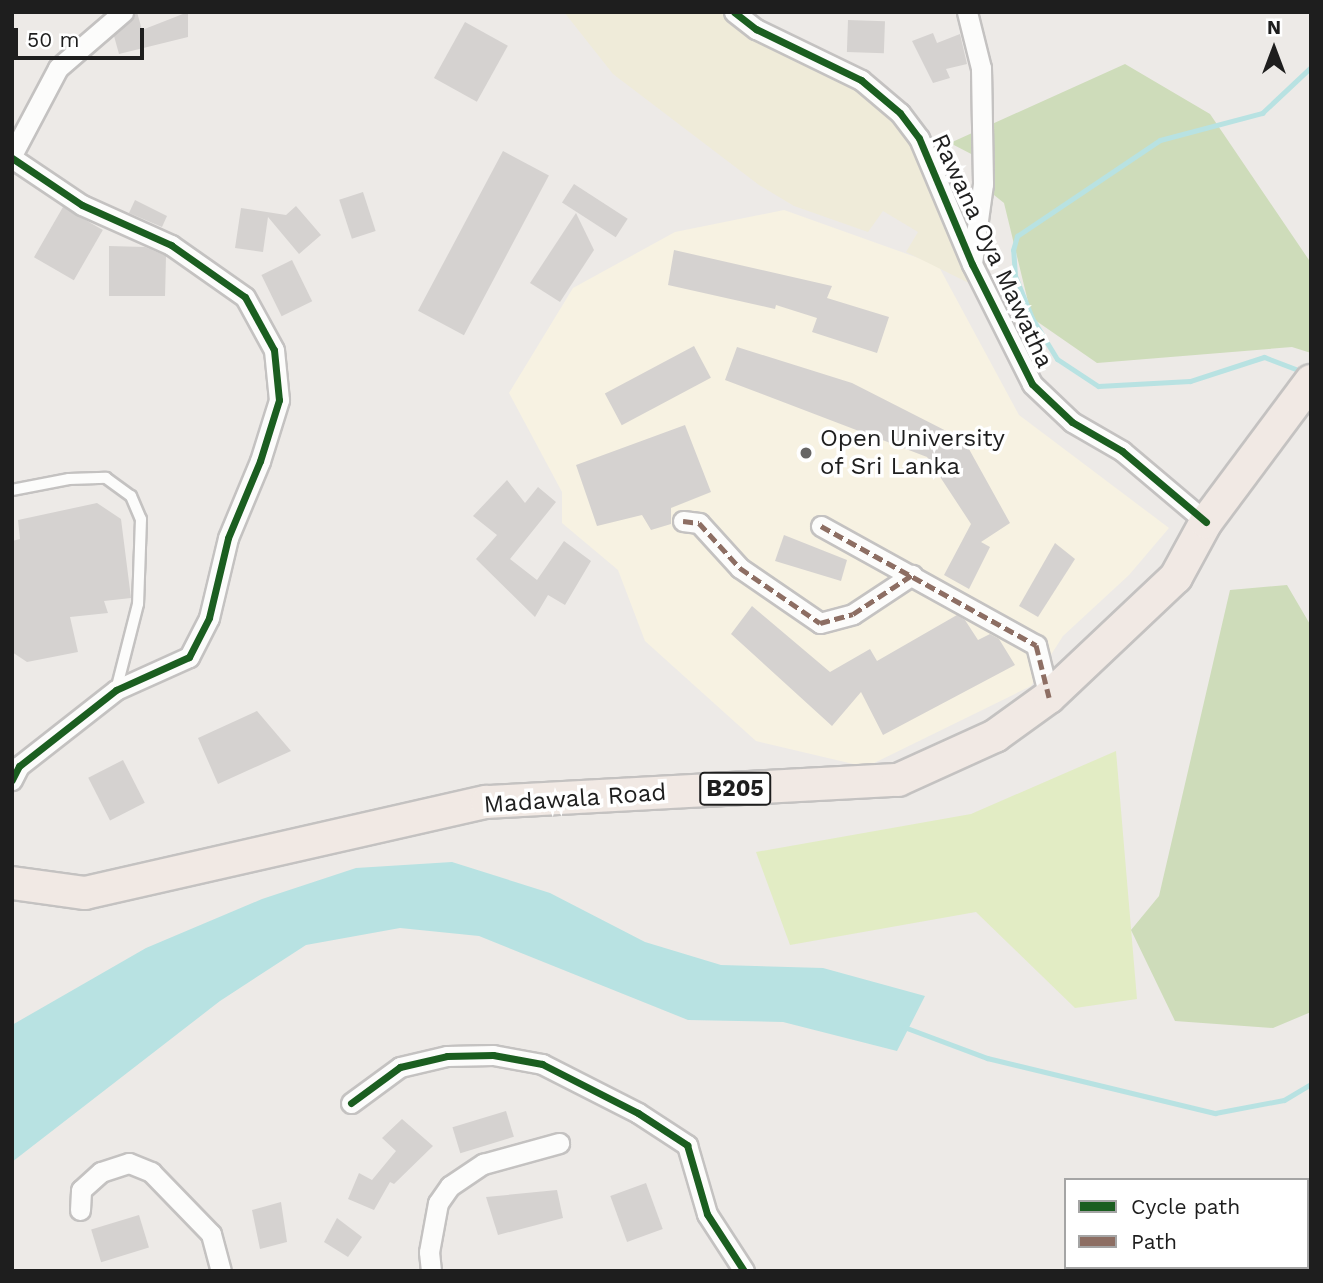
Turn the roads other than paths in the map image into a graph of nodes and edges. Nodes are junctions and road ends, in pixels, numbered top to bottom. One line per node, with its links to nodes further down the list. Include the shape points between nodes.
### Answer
1 (123, 12): 4 (street, via 58,68)
2 (734, 12): 5 (street, Rawana Oya Mawatha, via 756,29 861,80 900,113 919,138)
3 (967, 12): 5 (street, via 981,68 983,184)
4 (12, 157): 12 (street, via 82,205 172,245 245,297 275,350 279,400 228,538 209,618 189,657)
5 (972, 264): 9 (street, Rawana Oya Mawatha, via 1032,384 1072,422 1122,451)
6 (1307, 387): 9 (main road, Madawala Road / B205)
7 (12, 490): 12 (lane, via 69,479 106,478 131,496 141,519 138,604)
8 (683, 520): 11 (street, via 699,523 740,568 820,623 853,614)
9 (1206, 522): 13 (main road, Madawala Road / B205, via 1176,577)
10 (821, 526): 11 (street)
11 (912, 575): 13 (street, via 1036,645)
12 (116, 691): 14 (street, via 19,766)
13 (1049, 697): 15 (main road, Madawala Road / B205, via 995,736 898,780 487,802 85,892)
14 (12, 780)
15 (12, 883)
16 (351, 1103): 21 (street, via 400,1067 447,1056 493,1055 542,1064 638,1113 687,1145 707,1214)
17 (559, 1143): 20 (street, via 482,1164 450,1186 439,1203 429,1252)
18 (80, 1210): 19 (street, via 81,1190 101,1172 129,1163 151,1172 211,1234)
19 (221, 1271)
20 (431, 1271)
21 (744, 1271)

